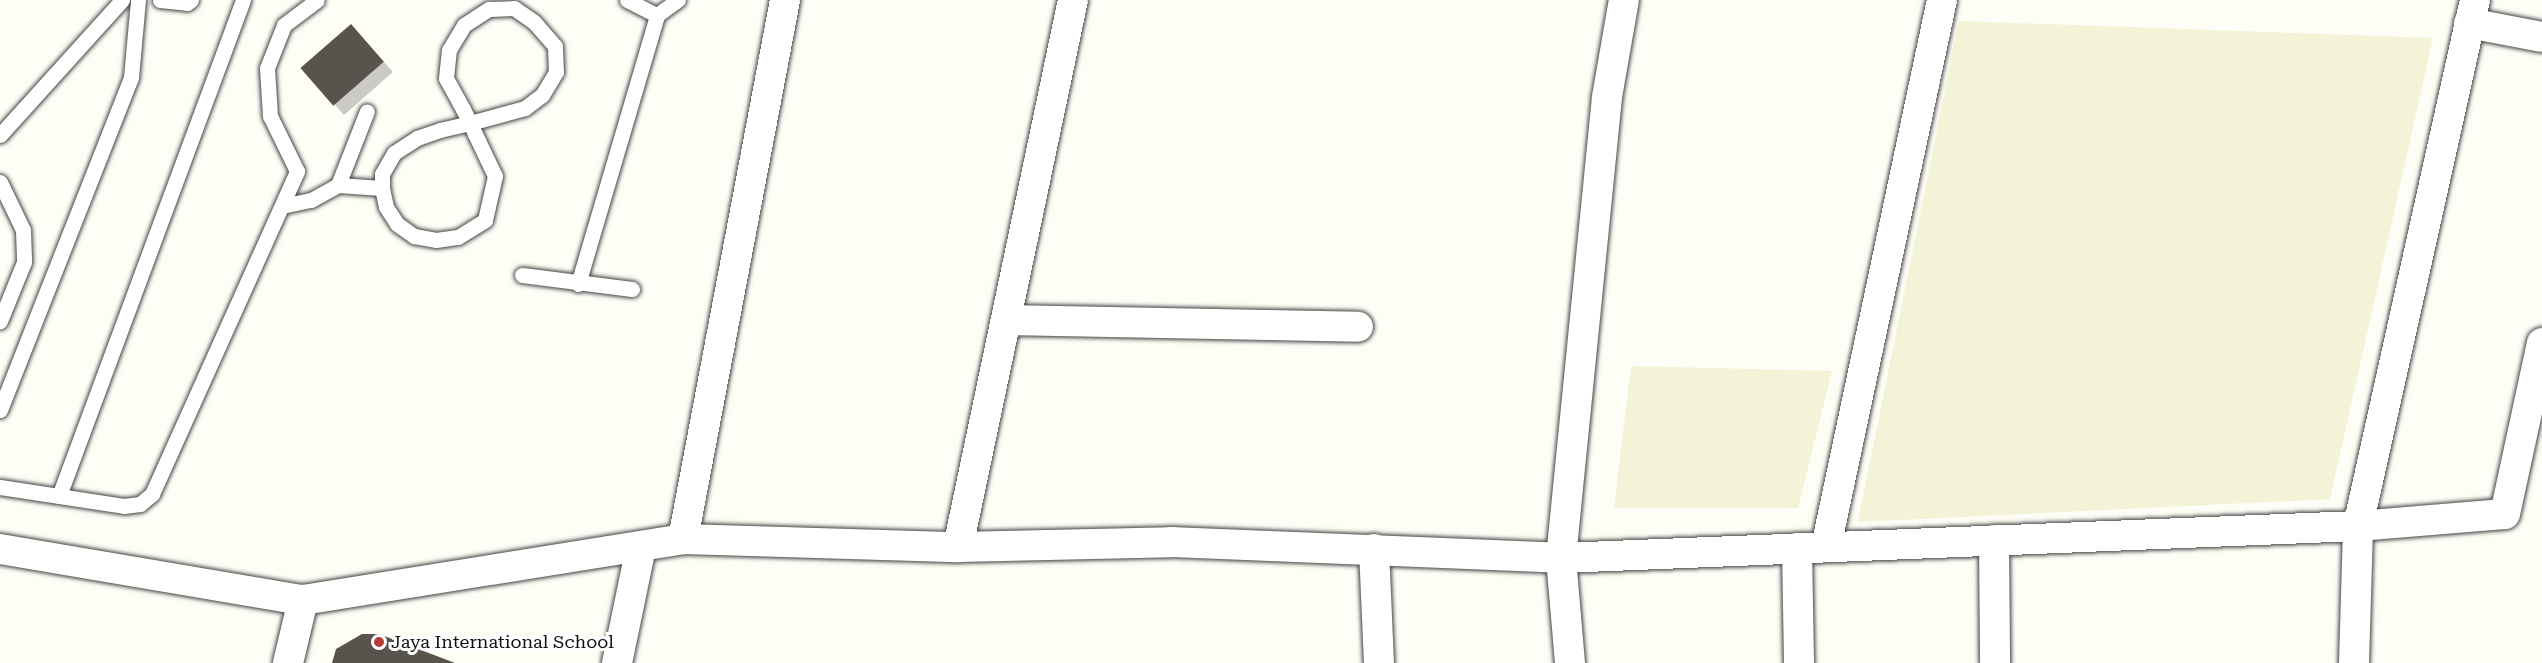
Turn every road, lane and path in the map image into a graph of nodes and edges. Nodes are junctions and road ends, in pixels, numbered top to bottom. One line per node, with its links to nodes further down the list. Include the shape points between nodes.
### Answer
1 (122, 0): 18 (lane)
2 (138, 0): 30 (lane, via 131,77)
3 (160, 0): 4 (lane)
4 (191, 0)
5 (243, 0): 32 (lane)
6 (317, 0): 22 (lane, via 284,25 267,68 270,116 297,171)
7 (627, 0): 14 (lane)
8 (678, 0): 14 (lane)
9 (785, 0): 34 (street)
10 (1073, 0): 26 (street)
11 (1624, 0): 41 (street, via 1607,97)
12 (1942, 0): 38 (street)
13 (2472, 12): 15 (street); 33 (street)
14 (657, 15): 24 (lane)
15 (2542, 37)
16 (367, 111): 20 (lane)
17 (470, 123): 17 (lane, via 447,78 449,51 464,25 489,9 514,8 555,46 556,72 542,95 525,108); 21 (lane, via 417,138 394,153 382,174); 21 (lane, via 495,176 485,220 458,237 436,240 414,236 397,224 386,207)
18 (0, 135)
19 (0, 182): 27 (lane, via 23,230 24,262)
20 (338, 185): 21 (lane); 22 (lane, via 311,200)
21 (382, 188)
22 (282, 206): 32 (lane, via 152,494 140,504 124,506)
23 (522, 275): 24 (lane)
24 (578, 284): 25 (lane)
25 (632, 289)
26 (1006, 320): 28 (street); 37 (street)
27 (0, 321)
28 (1358, 327)
29 (2542, 343): 33 (street, via 2505,514)
30 (0, 410)
31 (0, 488): 32 (lane)
32 (59, 496)
33 (2358, 526): 35 (street); 49 (street)
34 (683, 539): 36 (street); 37 (street)
35 (1994, 540): 38 (street); 48 (street)
36 (641, 547): 42 (street); 44 (street)
37 (958, 547): 40 (street, via 1172,542)
38 (1812, 548): 41 (street); 47 (street)
39 (0, 549): 42 (street)
40 (1374, 549): 41 (street); 45 (street)
41 (1561, 558): 46 (street)
42 (303, 600): 43 (street)
43 (288, 663)
44 (617, 663)
45 (1379, 663)
46 (1570, 663)
47 (1799, 663)
48 (1995, 663)
49 (2354, 663)

